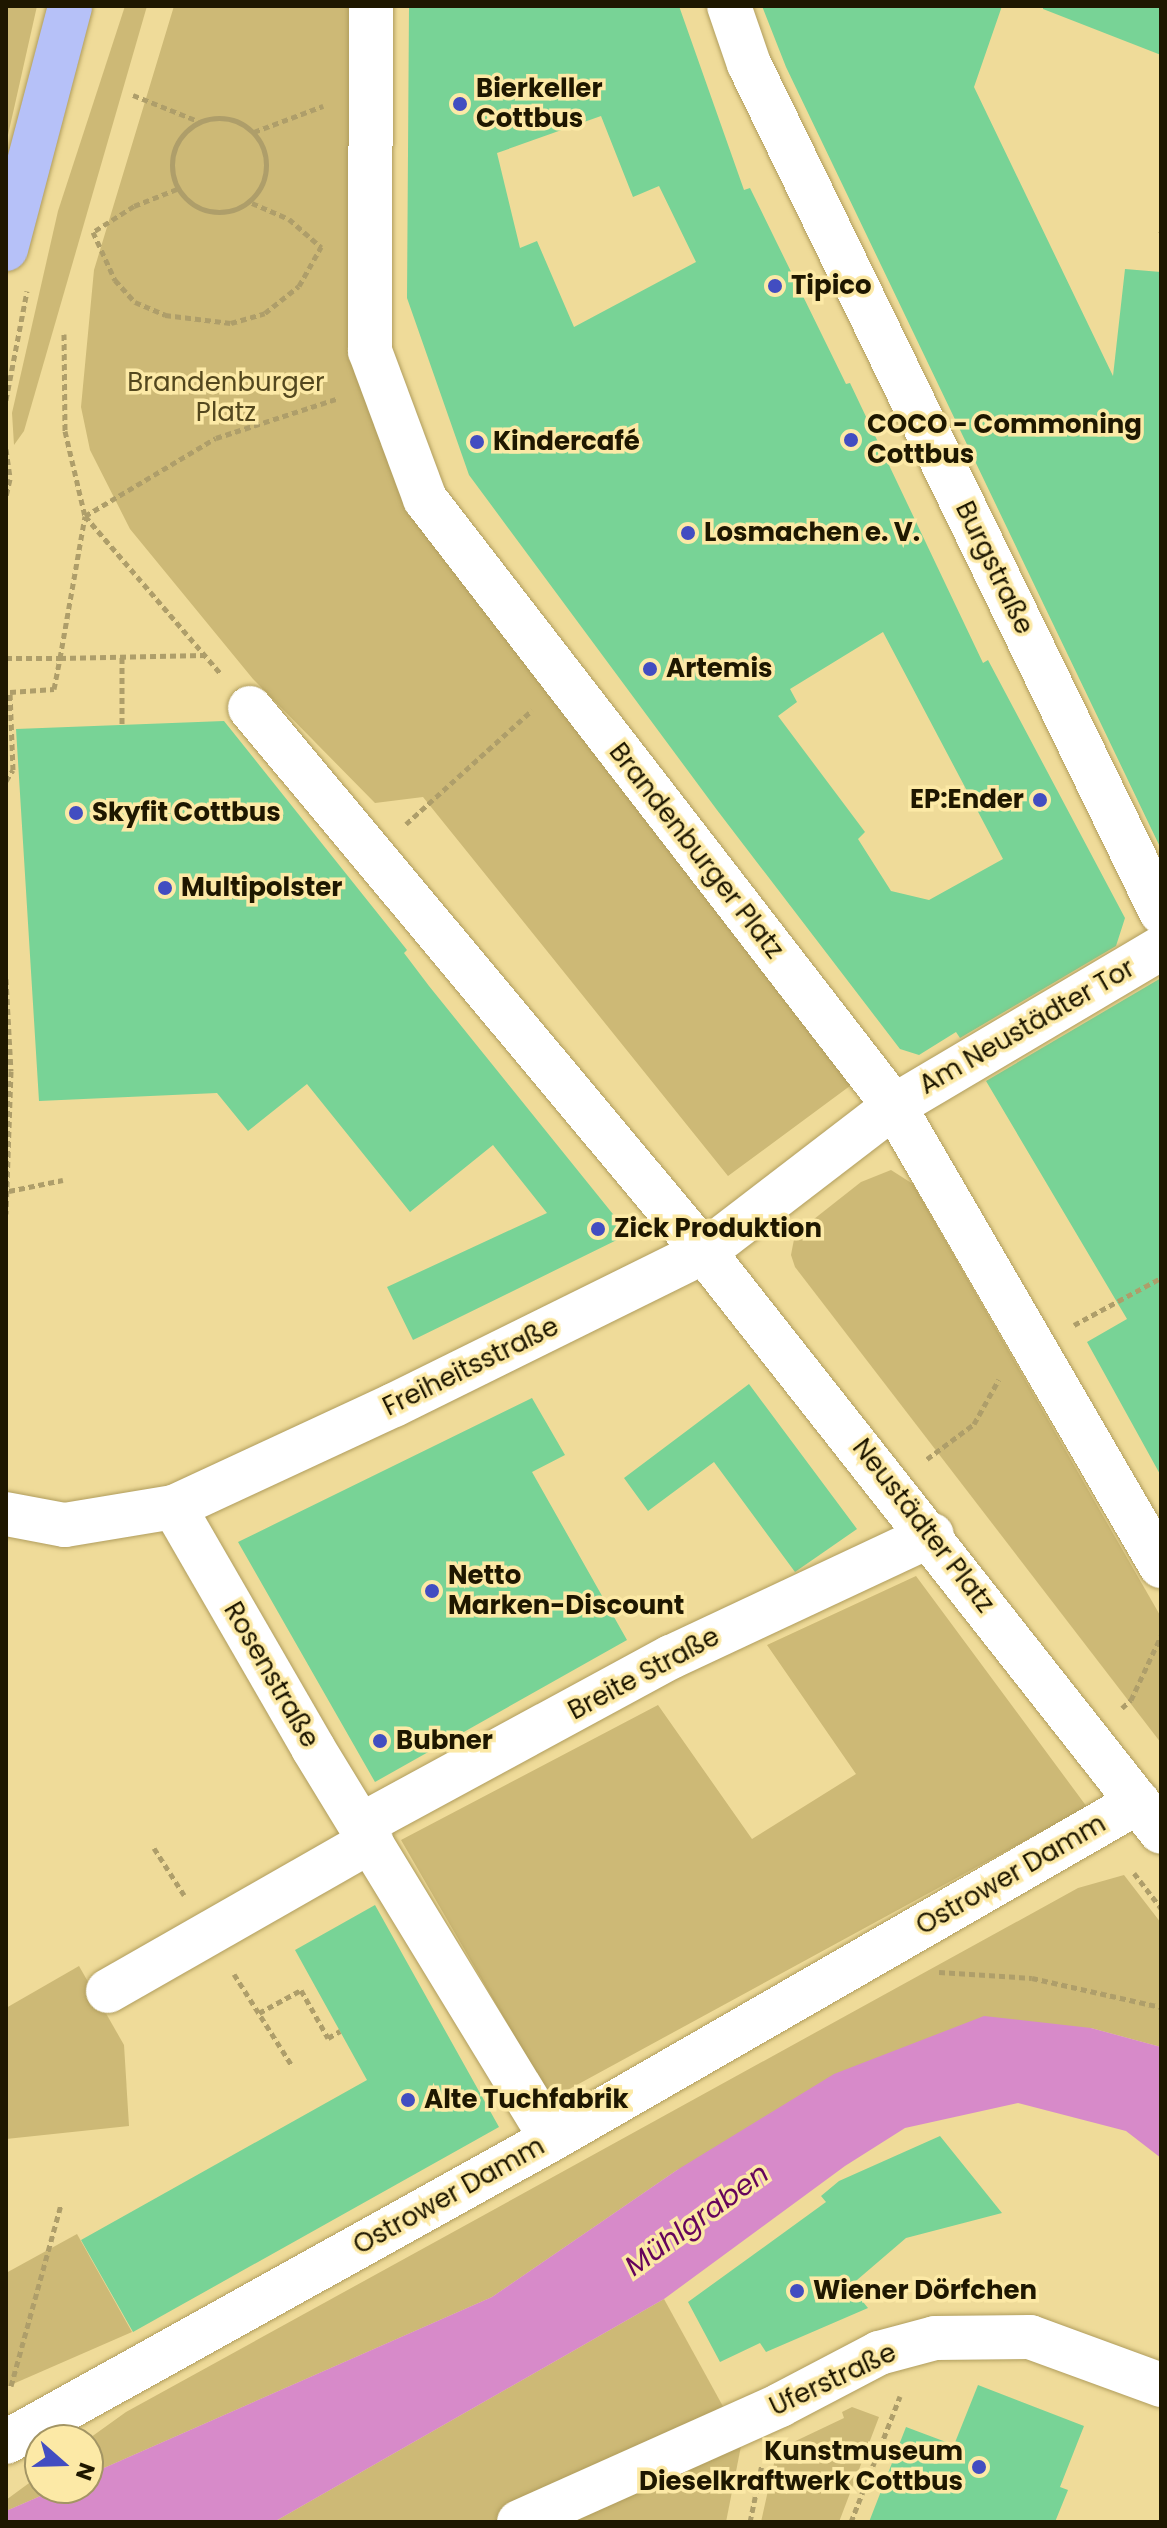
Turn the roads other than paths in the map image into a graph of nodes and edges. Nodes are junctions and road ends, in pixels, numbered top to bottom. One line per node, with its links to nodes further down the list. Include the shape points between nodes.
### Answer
1 (70, 6): 4 (main road)
2 (371, 6): 8 (street, Brandenburger Platz, via 370,351 425,499)
3 (729, 6): 6 (street, Burgstraße, via 749,64)
4 (6, 249)
5 (250, 708): 9 (street)
6 (1161, 912)
7 (1161, 948): 8 (street, Am Neustädter Tor)
8 (894, 1106): 9 (street, Freiheitsstraße); 13 (street)
9 (704, 1252): 10 (street, Freiheitsstraße); 12 (street, Neustädter Platz)
10 (174, 1507): 11 (street, Freiheitsstraße, via 65,1525); 15 (street, Rosenstraße)
11 (6, 1514)
12 (932, 1535): 14 (street, Neustädter Platz); 15 (street, Breite Straße, via 671,1657)
13 (1161, 1566)
14 (1150, 1817): 17 (street, Ostrower Damm)
15 (366, 1833): 16 (street); 17 (street, Rosenstraße)
16 (108, 1991)
17 (552, 2139): 19 (street, Ostrower Damm)
18 (1161, 2385): 20 (street, Uferstraße, via 1030,2337 935,2338 879,2353 780,2405)
19 (7, 2421)
20 (519, 2522)

